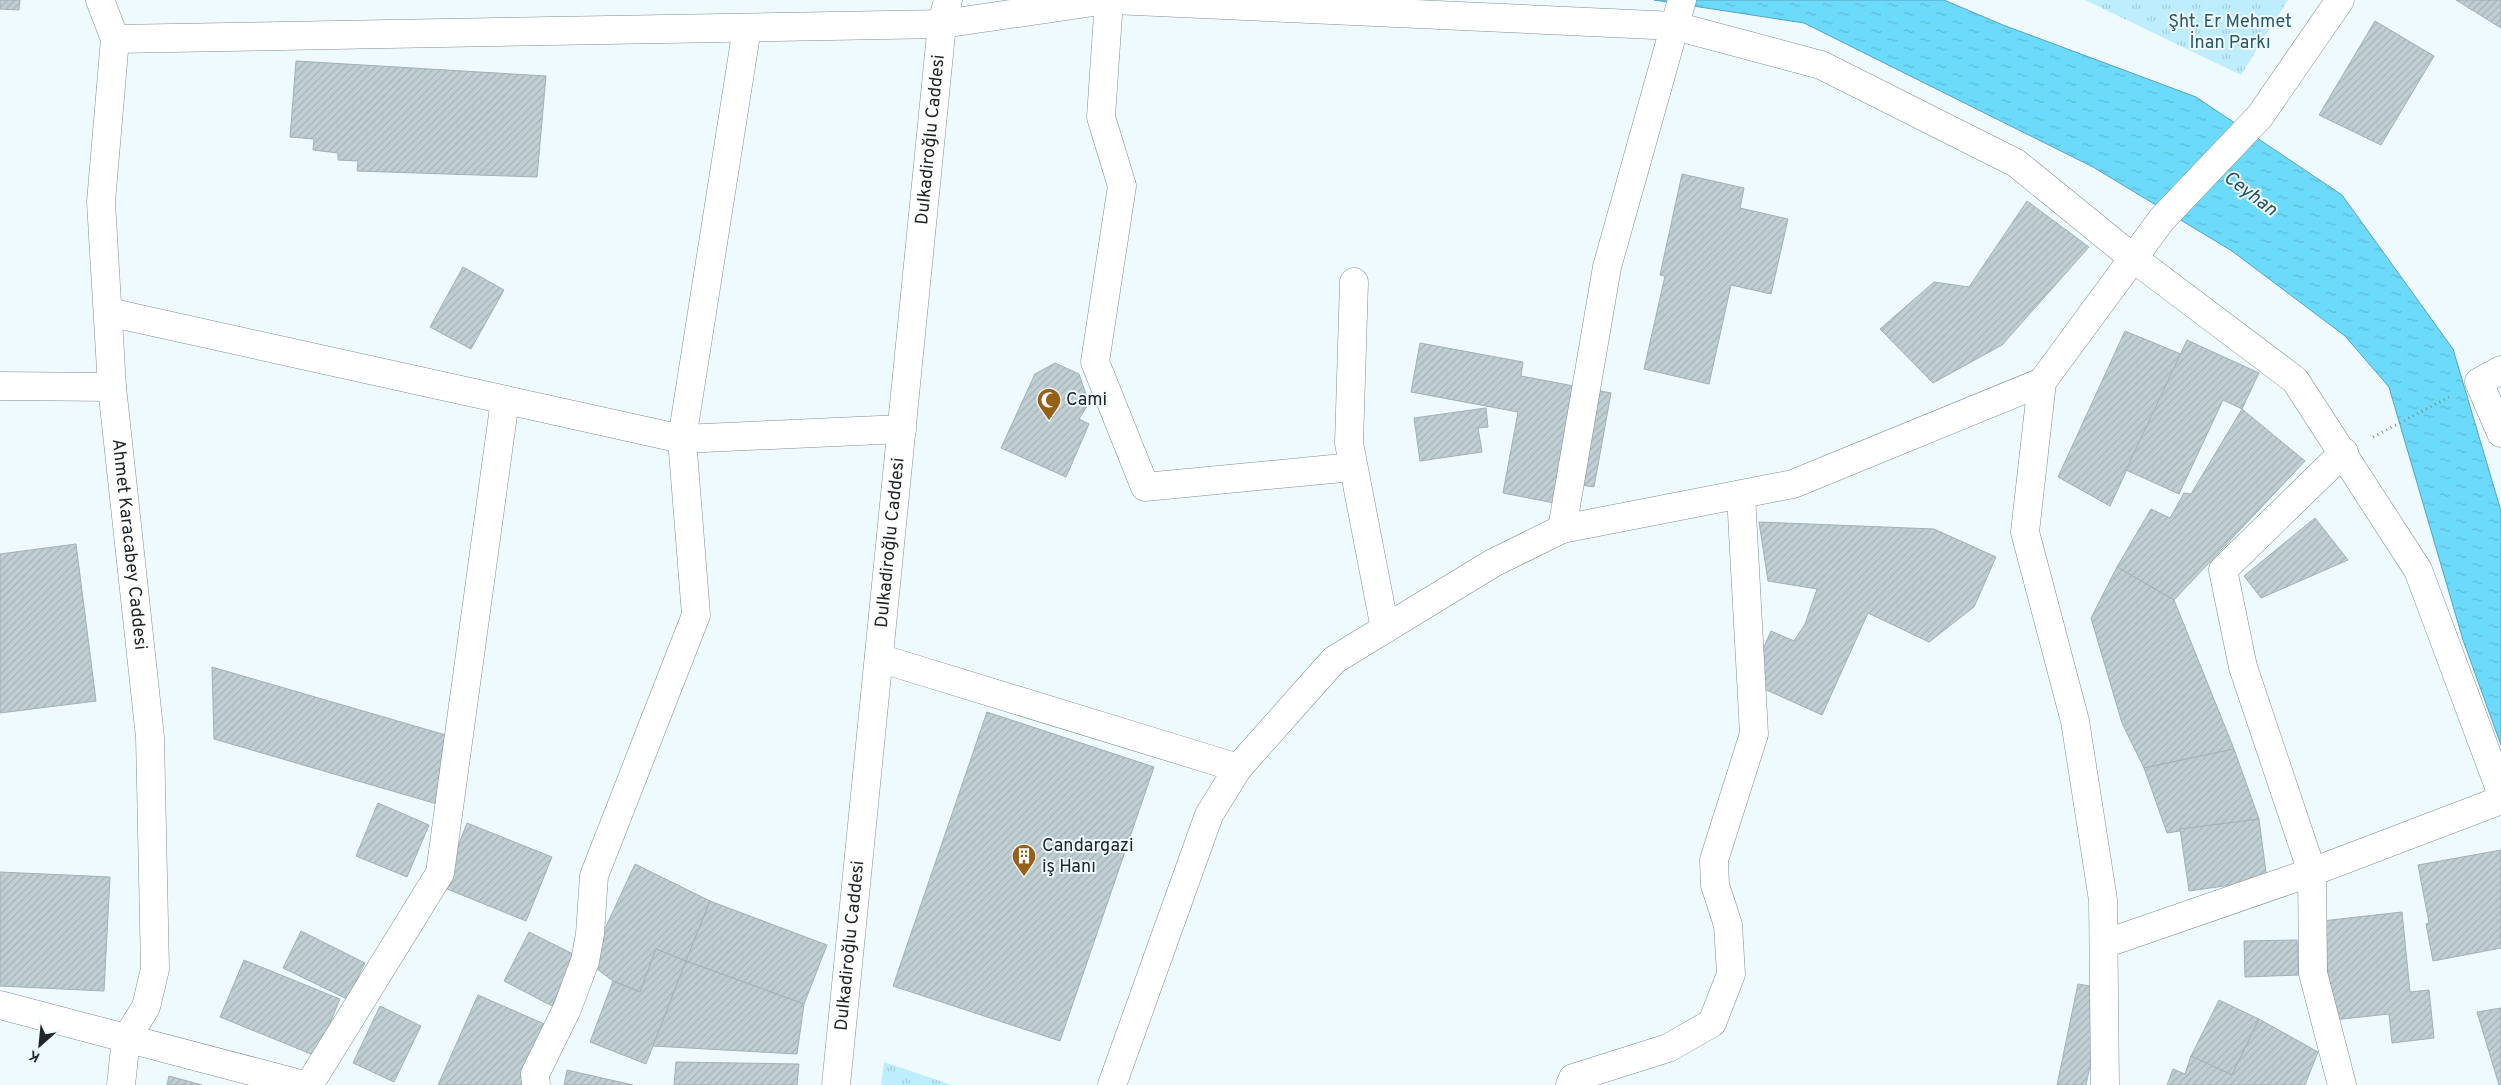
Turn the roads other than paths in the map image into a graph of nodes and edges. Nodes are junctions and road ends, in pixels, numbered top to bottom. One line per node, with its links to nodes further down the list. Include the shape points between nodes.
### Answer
1 (100, 0): 9 (street, Ahmet Karacabey Caddesi)
2 (1108, 0): 6 (street); 22 (street, via 1101,117 1122,186 1095,362 1145,487)
3 (1113, 0): 7 (street)
4 (1682, 0): 7 (street)
5 (2340, 0): 10 (street, via 2260,116 2162,219)
6 (945, 12): 8 (street); 18 (street, Dulkadiroğlu Caddesi)
7 (1675, 26): 10 (street, via 1821,65 2016,163); 24 (street, via 1607,267)
8 (747, 28): 9 (street); 20 (street)
9 (115, 39): 12 (street, Ahmet Karacabey Caddesi, via 101,202)
10 (2133, 258): 14 (street); 21 (street, via 2295,380)
11 (1354, 282): 22 (street, via 1349,443)
12 (108, 312): 16 (street, Ahmet Karacabey Caddesi); 17 (street)
13 (2490, 376): 19 (street)
14 (2042, 382): 23 (street, via 1794,484); 31 (street, via 2025,532 2075,721 2103,900)
15 (0, 386): 16 (street)
16 (112, 387): 33 (street, Ahmet Karacabey Caddesi, via 150,737 155,970 146,1007)
17 (505, 400): 20 (street); 36 (street, via 440,873)
18 (902, 429): 20 (street); 26 (street, Dulkadiroğlu Caddesi)
19 (2501, 432)
20 (682, 439): 37 (street, via 696,615 594,876 585,961 567,1009 535,1074)
21 (2344, 452): 28 (street, via 2418,570); 30 (street, via 2223,570 2243,667)
22 (1353, 467): 25 (street)
23 (1740, 495): 24 (street); 40 (street, via 1754,734 1714,860 1715,885 1728,925 1731,974 1712,1022 1668,1048 1573,1078)
24 (1562, 529): 25 (street, via 1493,563)
25 (1385, 629): 27 (street, via 1334,660)
26 (879, 658): 27 (street); 38 (street, Dulkadiroğlu Caddesi)
27 (1238, 768): 39 (street, via 1210,815)
28 (2501, 792)
29 (2501, 800): 30 (street)
30 (2312, 872): 31 (street); 42 (street, via 2313,973)
31 (2104, 944): 41 (street)
32 (0, 1005): 33 (street)
33 (126, 1039): 34 (street, Ahmet Karacabey Caddesi); 35 (street)
34 (121, 1085)
35 (304, 1085)
36 (309, 1085)
37 (536, 1085)
38 (836, 1085)
39 (1112, 1085)
40 (1570, 1085)
41 (2105, 1085)
42 (2342, 1085)

